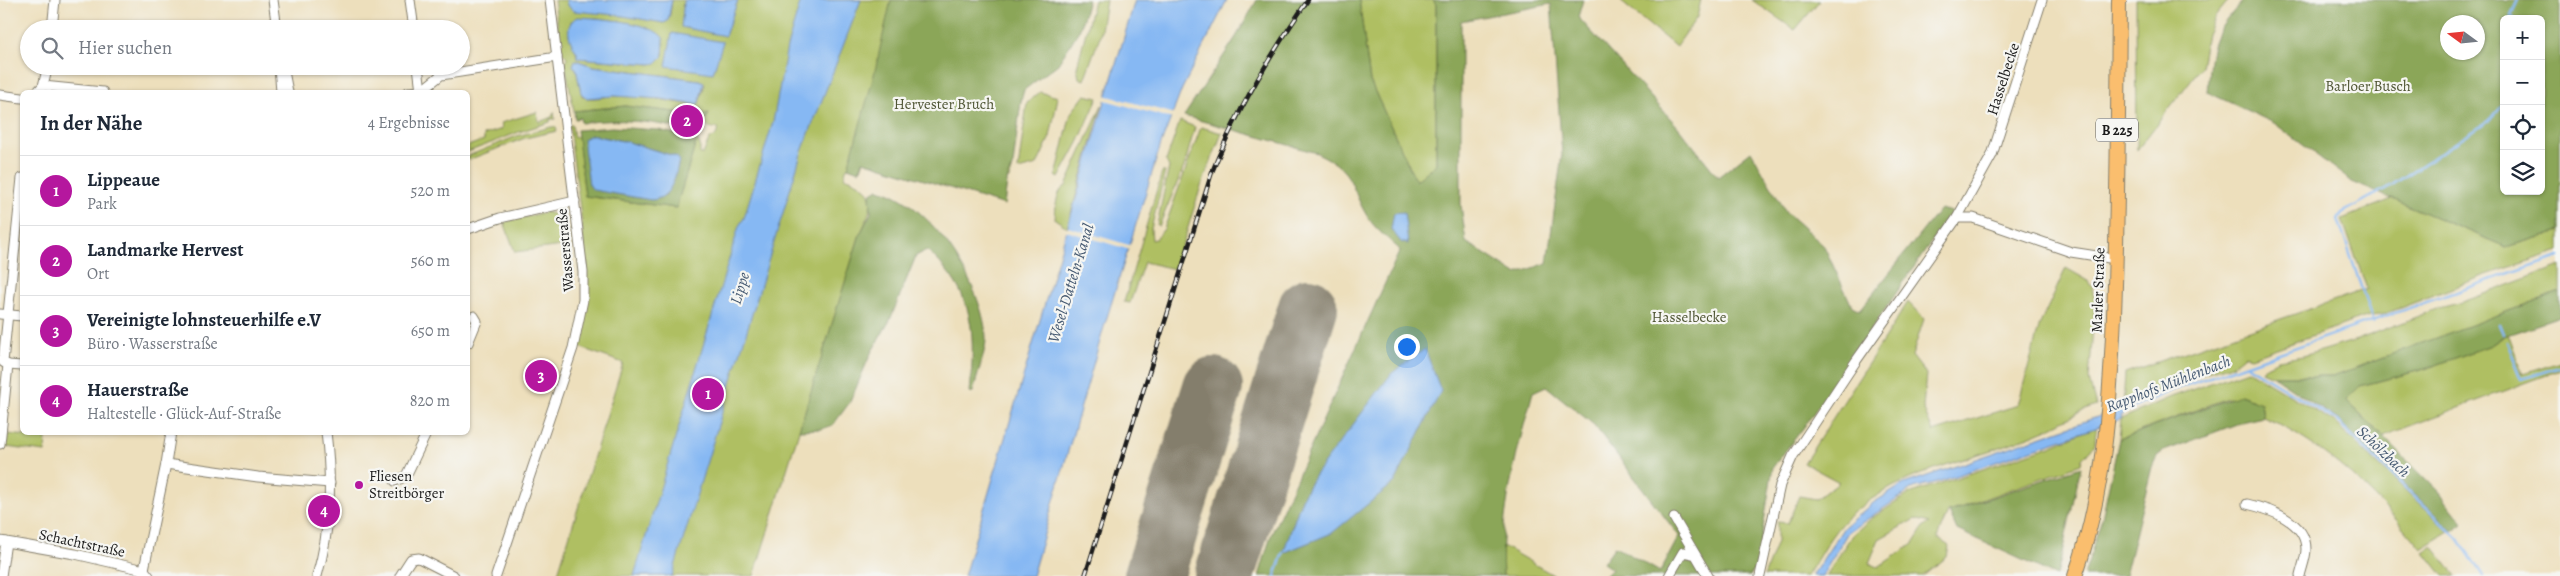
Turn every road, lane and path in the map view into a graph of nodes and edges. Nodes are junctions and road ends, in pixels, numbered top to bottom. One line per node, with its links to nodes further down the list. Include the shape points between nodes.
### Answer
1 (55, 0): 7 (street)
2 (273, 0): 8 (street)
3 (410, 0): 9 (street)
4 (550, 0): 10 (street, Wasserstraße)
5 (2042, 0): 27 (street, Hasselbecke, via 1996,145)
6 (2119, 0): 29 (main road, Marler Straße / B 225)
7 (53, 20)
8 (276, 20)
9 (413, 20)
10 (557, 57): 11 (street); 26 (street, Wasserstraße)
11 (470, 70)
12 (45, 75): 17 (street)
13 (280, 75): 19 (street)
14 (285, 75): 20 (street)
15 (419, 75): 21 (street)
16 (441, 75): 22 (street)
17 (40, 89): 18 (street)
18 (61, 90)
19 (281, 90)
20 (288, 90)
21 (421, 90)
22 (422, 90)
23 (0, 96): 24 (street)
24 (20, 98)
25 (20, 193): 30 (street)
26 (575, 201): 28 (street, via 516,213); 53 (street, Wasserstraße, via 584,272 579,324)
27 (1958, 218): 29 (street, via 1973,218 2071,252); 56 (street, Hasselbecke, via 1793,456 1780,485)
28 (470, 229)
29 (2116, 259): 57 (main road, Marler Straße / B 225, via 2106,449 2095,507)
30 (4, 314): 31 (street); 34 (street, via 3,362)
31 (20, 316)
32 (474, 316): 33 (street, via 477,321)
33 (470, 338)
34 (8, 365): 35 (street); 39 (street)
35 (20, 366)
36 (171, 435): 40 (street)
37 (326, 435): 42 (street)
38 (426, 435): 41 (street, via 406,476)
39 (0, 444)
40 (166, 464): 42 (street); 48 (street)
41 (395, 481)
42 (330, 483): 50 (street, via 328,523)
43 (2247, 504): 58 (street, via 2267,509 2302,533 2306,548)
44 (1674, 518): 46 (street)
45 (3, 542): 47 (street); 48 (street, Schachtstraße, via 75,554)
46 (1693, 554): 54 (street, via 1683,552); 55 (street)
47 (2, 559): 49 (street)
48 (145, 574)
49 (1, 576)
50 (317, 576)
51 (400, 576): 52 (street, via 411,559 419,558)
52 (454, 576)
53 (496, 576)
54 (1669, 576)
55 (1708, 576)
56 (1760, 576)
57 (2075, 576)
58 (2300, 576)

